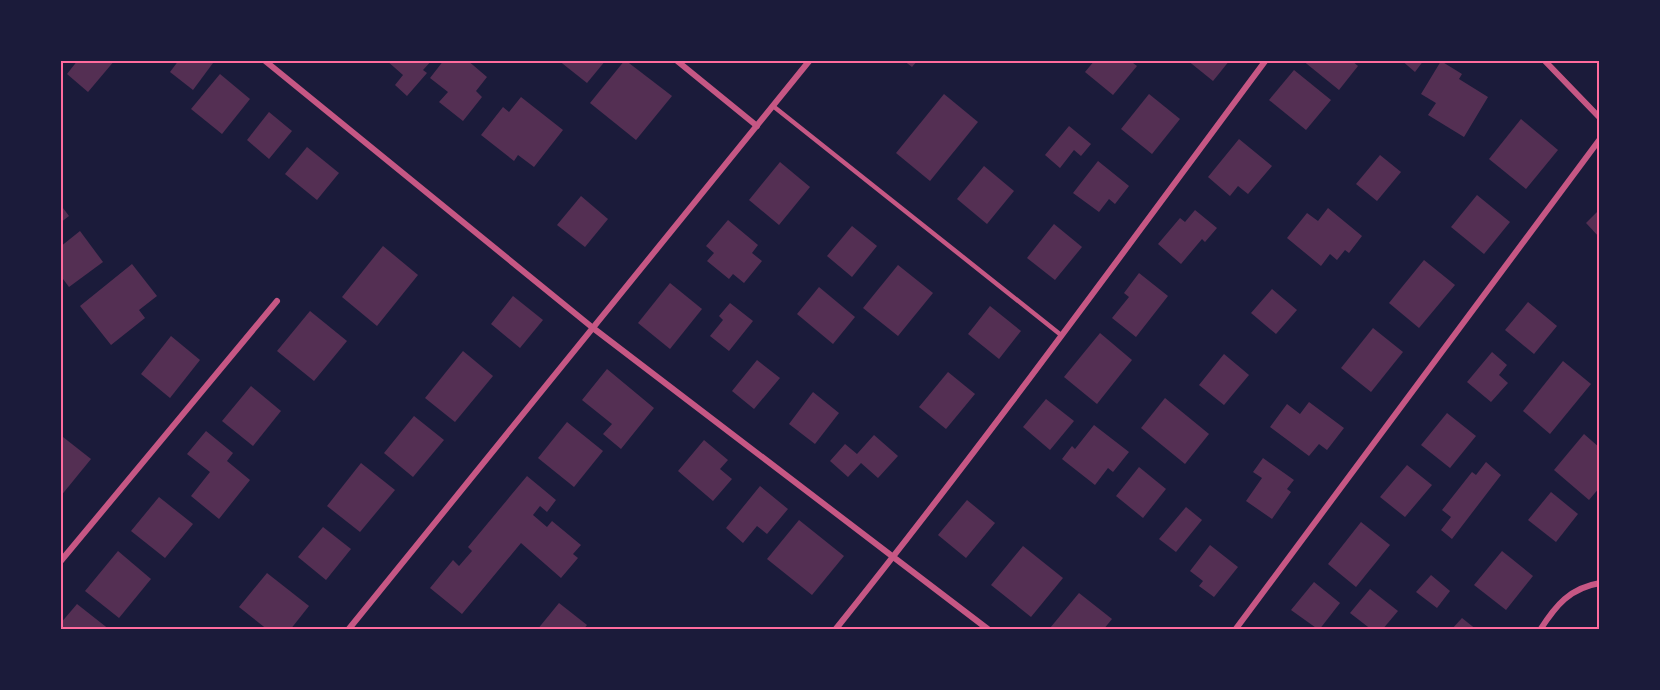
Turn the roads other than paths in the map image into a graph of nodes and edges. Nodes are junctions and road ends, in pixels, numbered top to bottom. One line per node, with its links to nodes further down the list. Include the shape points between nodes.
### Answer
1 (264, 60): 11 (street)
2 (676, 60): 8 (street)
3 (810, 60): 6 (street)
4 (1266, 60): 12 (street)
5 (1544, 60): 7 (street)
6 (773, 106): 8 (street); 12 (lane)
7 (1600, 118)
8 (757, 126): 11 (street)
9 (1600, 139): 19 (street)
10 (276, 301): 14 (street)
11 (593, 328): 13 (street); 16 (street)
12 (1061, 335): 13 (street)
13 (893, 557): 17 (street); 18 (street)
14 (60, 562)
15 (1600, 583): 20 (street, via 1585,585 1566,597)
16 (348, 630)
17 (835, 630)
18 (989, 630)
19 (1235, 630)
20 (1540, 630)

